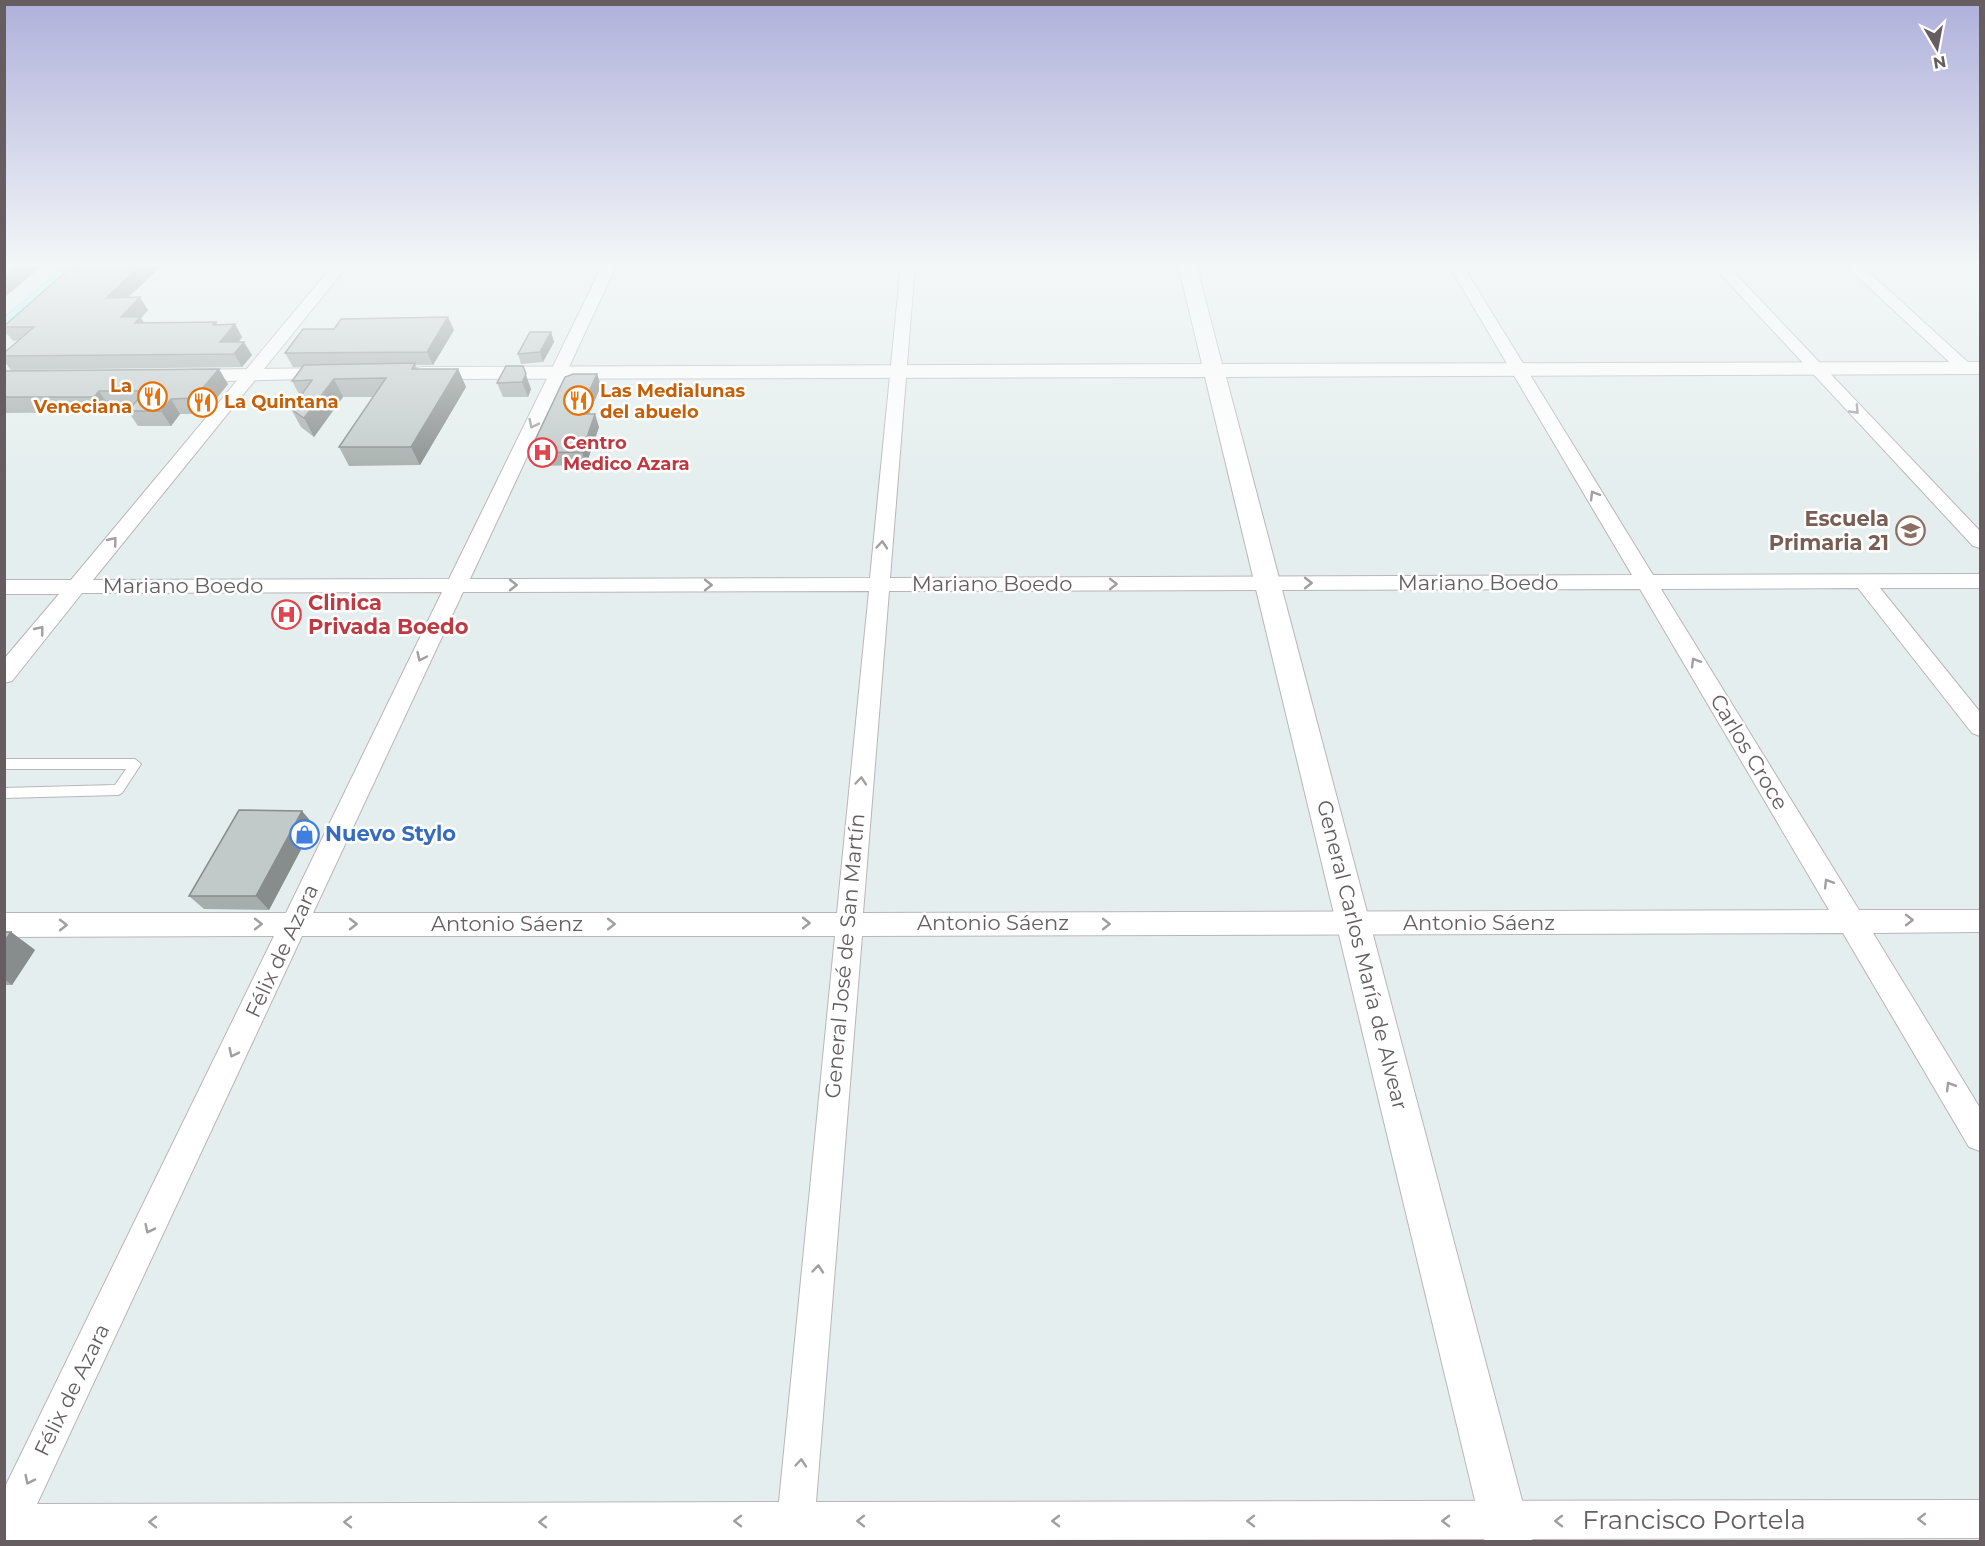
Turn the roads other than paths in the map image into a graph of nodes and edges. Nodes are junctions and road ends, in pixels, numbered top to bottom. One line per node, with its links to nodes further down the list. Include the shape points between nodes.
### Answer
1 (282, 336): 16 (street)
2 (575, 336): 13 (street, Félix de Azara)
3 (901, 336): 12 (street, General José de San Martín)
4 (1206, 336): 11 (street, General Carlos María de Alvear)
5 (1499, 336): 9 (street, Carlos Croce)
6 (1786, 336): 8 (street)
7 (1936, 336): 10 (street)
8 (1815, 367): 9 (street); 10 (street); 18 (street, one-way to 18)
9 (1518, 368): 11 (street); 20 (street, Carlos Croce, one-way to 9)
10 (1973, 368)
11 (1214, 369): 12 (street); 22 (street, General Carlos María de Alvear)
12 (898, 370): 13 (street); 23 (street, General José de San Martín, one-way to 12)
13 (558, 372): 14 (street); 24 (street, Félix de Azara, one-way to 24)
14 (404, 373)
15 (357, 374): 16 (street)
16 (250, 375): 17 (street); 25 (street, one-way to 16)
17 (168, 376)
18 (1980, 542)
19 (1980, 581): 21 (street, Mariano Boedo)
20 (1647, 582): 21 (street, Mariano Boedo); 22 (street, Mariano Boedo, one-way to 20); 31 (street, Carlos Croce, one-way to 20)
21 (1864, 582): 28 (street)
22 (1268, 583): 23 (street, Mariano Boedo, one-way to 22); 35 (street, General Carlos María de Alvear)
23 (879, 584): 24 (street, Mariano Boedo, one-way to 23); 33 (street, General José de San Martín, one-way to 23)
24 (455, 585): 25 (street, Mariano Boedo); 34 (street, Félix de Azara, one-way to 34)
25 (76, 586): 26 (street, Mariano Boedo); 27 (street, one-way to 25)
26 (4, 587)
27 (4, 675)
28 (1980, 727)
29 (4, 764): 30 (lane, via 135,764 118,790)
30 (4, 793)
31 (1850, 920): 32 (street, Antonio Sáenz, one-way to 32); 35 (street, Antonio Sáenz); 37 (street, Carlos Croce, one-way to 31)
32 (1980, 921)
33 (848, 923): 34 (street, Antonio Sáenz, one-way to 33); 35 (street, Antonio Sáenz, one-way to 35); 40 (street, General José de San Martín, one-way to 33)
34 (295, 924): 36 (street, Antonio Sáenz, one-way to 34); 39 (street, Félix de Azara, one-way to 39)
35 (1355, 924): 41 (street, General Carlos María de Alvear)
36 (4, 925)
37 (1980, 1136)
38 (1980, 1519): 41 (street, Francisco Portela, one-way to 41)
39 (6, 1525): 40 (street, Francisco Portela, one-way to 39)
40 (795, 1531): 41 (street, Francisco Portela, one-way to 40)
41 (1507, 1531)

